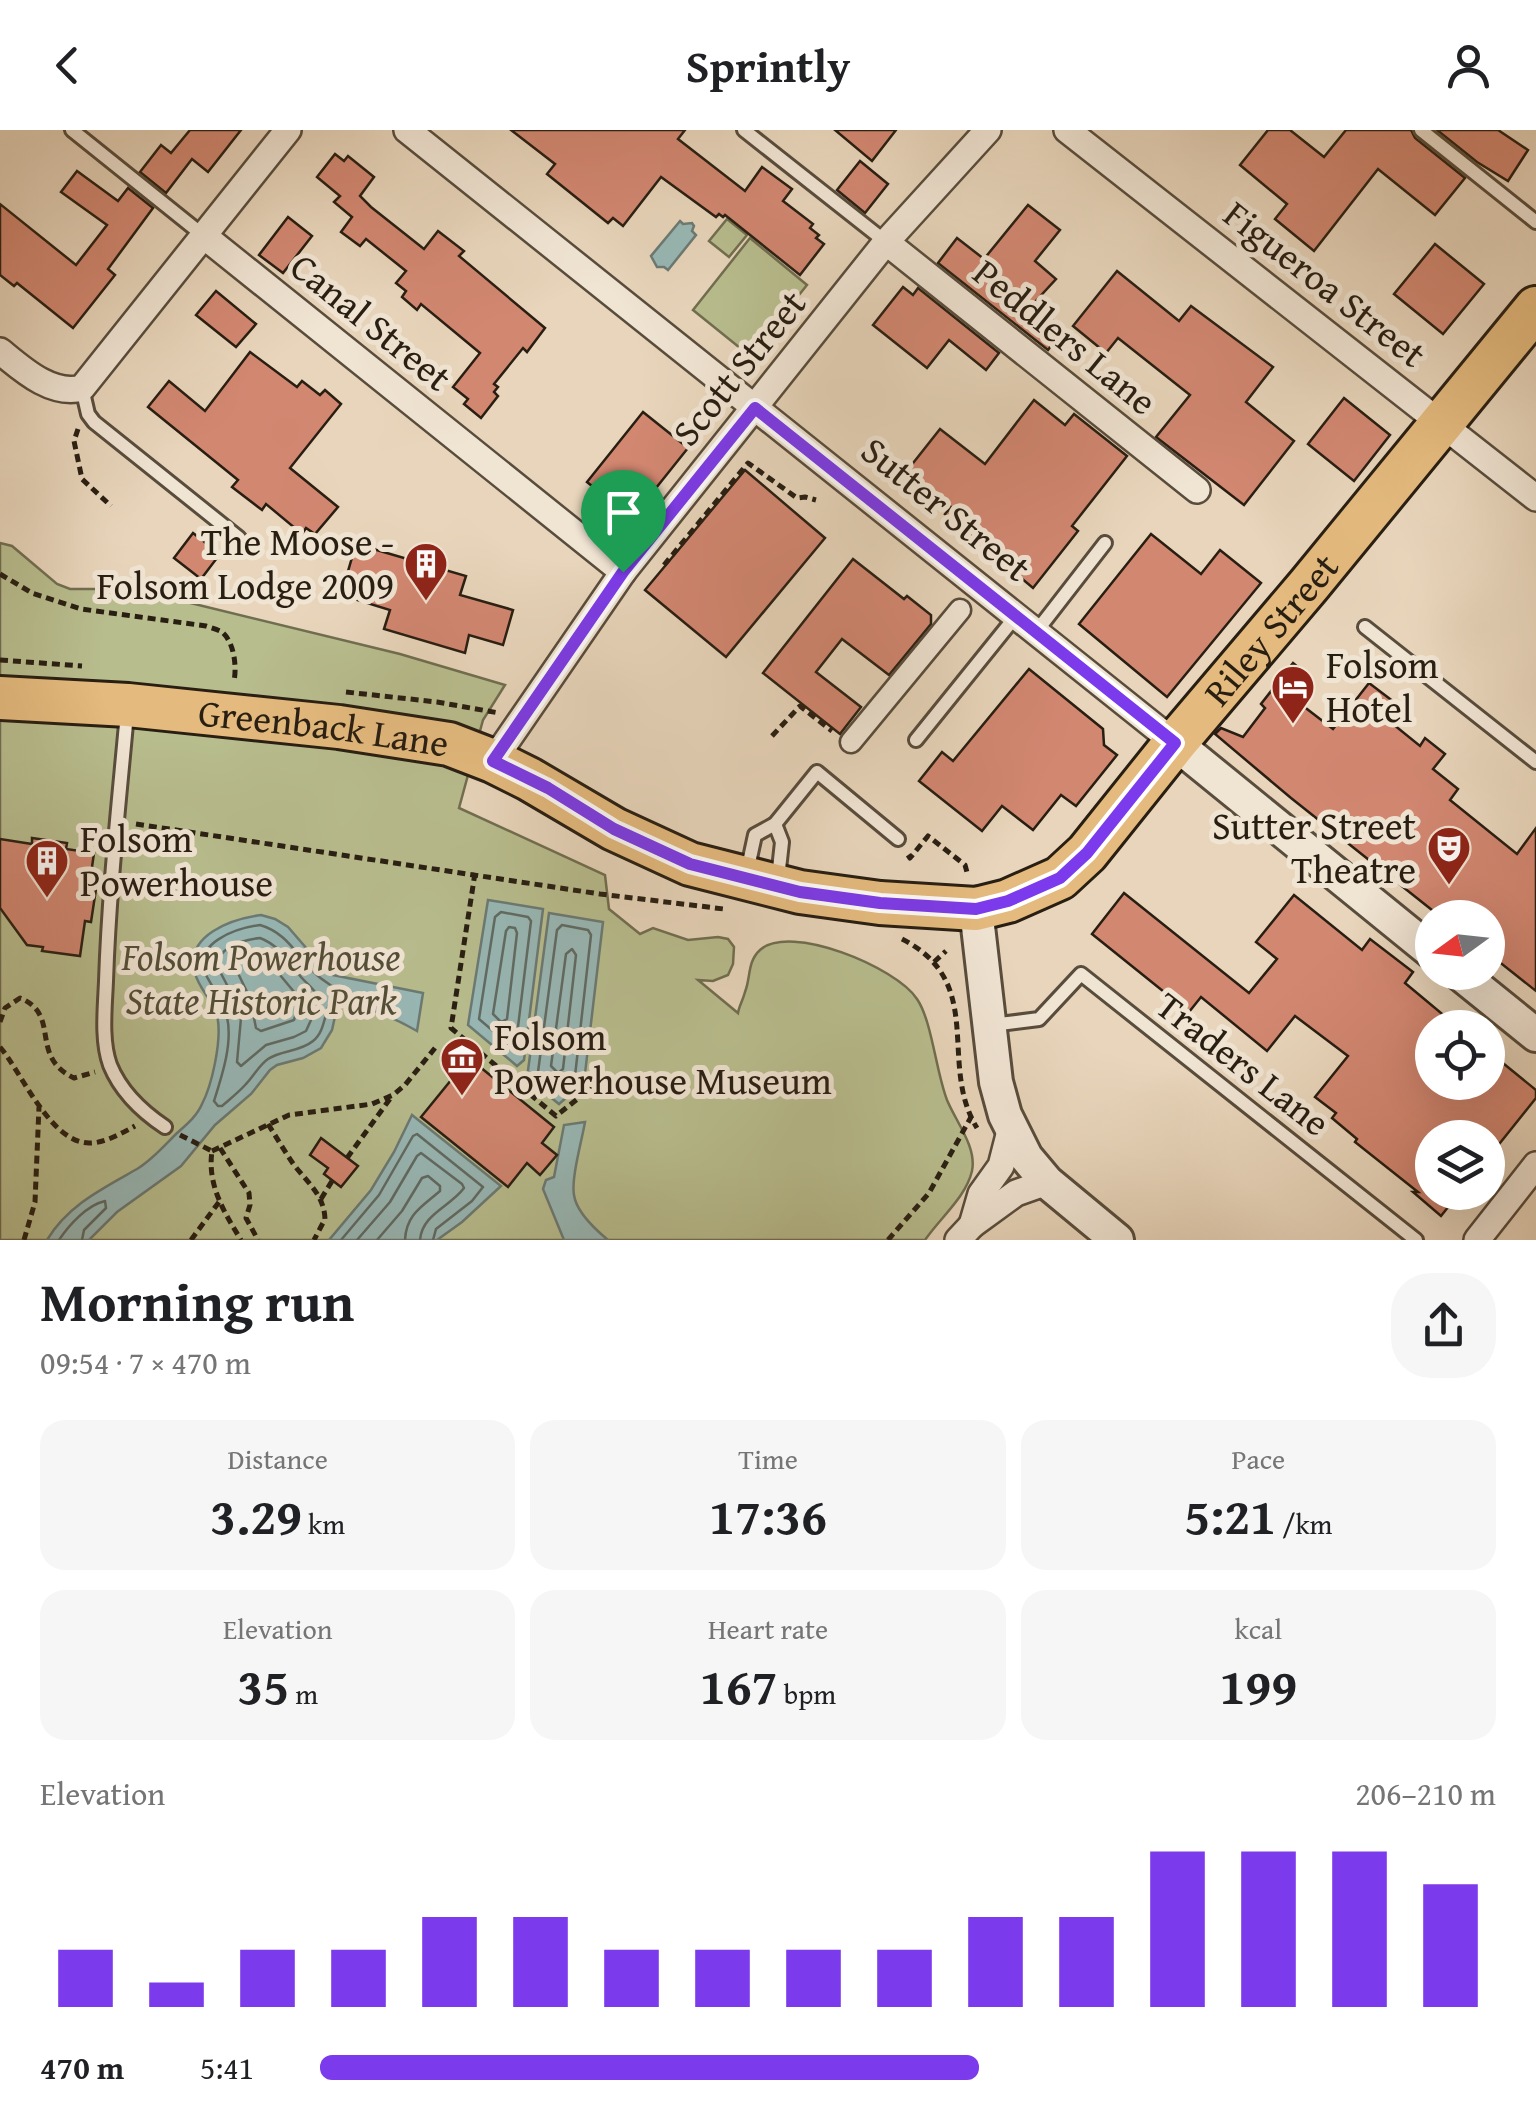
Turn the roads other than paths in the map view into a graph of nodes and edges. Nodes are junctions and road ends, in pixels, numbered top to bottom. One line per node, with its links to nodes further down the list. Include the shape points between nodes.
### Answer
1 (72, 130): 9 (lane, Canal Street)
2 (288, 130): 9 (street)
3 (407, 130): 14 (street, Sutter Street)
4 (744, 130): 10 (lane)
5 (988, 130): 10 (street, Scott Street)
6 (1067, 130): 15 (street, Figueroa Street)
7 (1421, 130): 8 (lane)
8 (1536, 222)
9 (204, 236): 13 (street); 20 (street, Canal Street)
10 (886, 242): 14 (street, Scott Street); 16 (street, Peddlers Lane)
11 (1536, 308): 15 (main road, Riley Street)
12 (0, 351): 13 (street, via 36,378 65,390)
13 (82, 388): 18 (lane, via 94,422)
14 (755, 408): 20 (street, Scott Street); 22 (street, Sutter Street)
15 (1442, 423): 17 (street, Figueroa Street); 28 (main road, Riley Street)
16 (1197, 490)
17 (1536, 498)
18 (239, 538)
19 (1105, 543): 22 (lane)
20 (623, 572): 29 (street, Scott Street)
21 (960, 610): 27 (street)
22 (1026, 624): 26 (lane); 28 (street, Sutter Street)
23 (1365, 628): 30 (lane)
24 (0, 698): 25 (main road, Greenback Lane)
25 (128, 705): 29 (main road, Greenback Lane, via 449,744); 39 (lane, via 104,1017 117,1080)
26 (916, 740)
27 (851, 742)
28 (1175, 743): 34 (main road, Riley Street, via 1060,878 1008,901); 35 (street, Sutter Street)
29 (493, 761): 33 (main road, Greenback Lane, via 690,864)
30 (1536, 762)
31 (774, 824): 32 (lane, via 817,772); 33 (lane, via 782,842); 33 (lane, via 756,835)
32 (898, 839)
33 (762, 882): 34 (main road, Greenback Lane, via 880,903)
34 (972, 894): 37 (street)
35 (1415, 938)
36 (1480, 990): 38 (street)
37 (990, 1026): 40 (street, via 999,1096); 45 (lane, Traders Lane, via 1039,1018 1081,974)
38 (1536, 1035)
39 (165, 1126)
40 (1011, 1127): 42 (street); 43 (street, via 1002,1166)
41 (1536, 1164): 46 (street)
42 (1047, 1182): 43 (street, via 1022,1190); 44 (street)
43 (965, 1232)
44 (1117, 1240)
45 (1416, 1240)
46 (1477, 1240)

